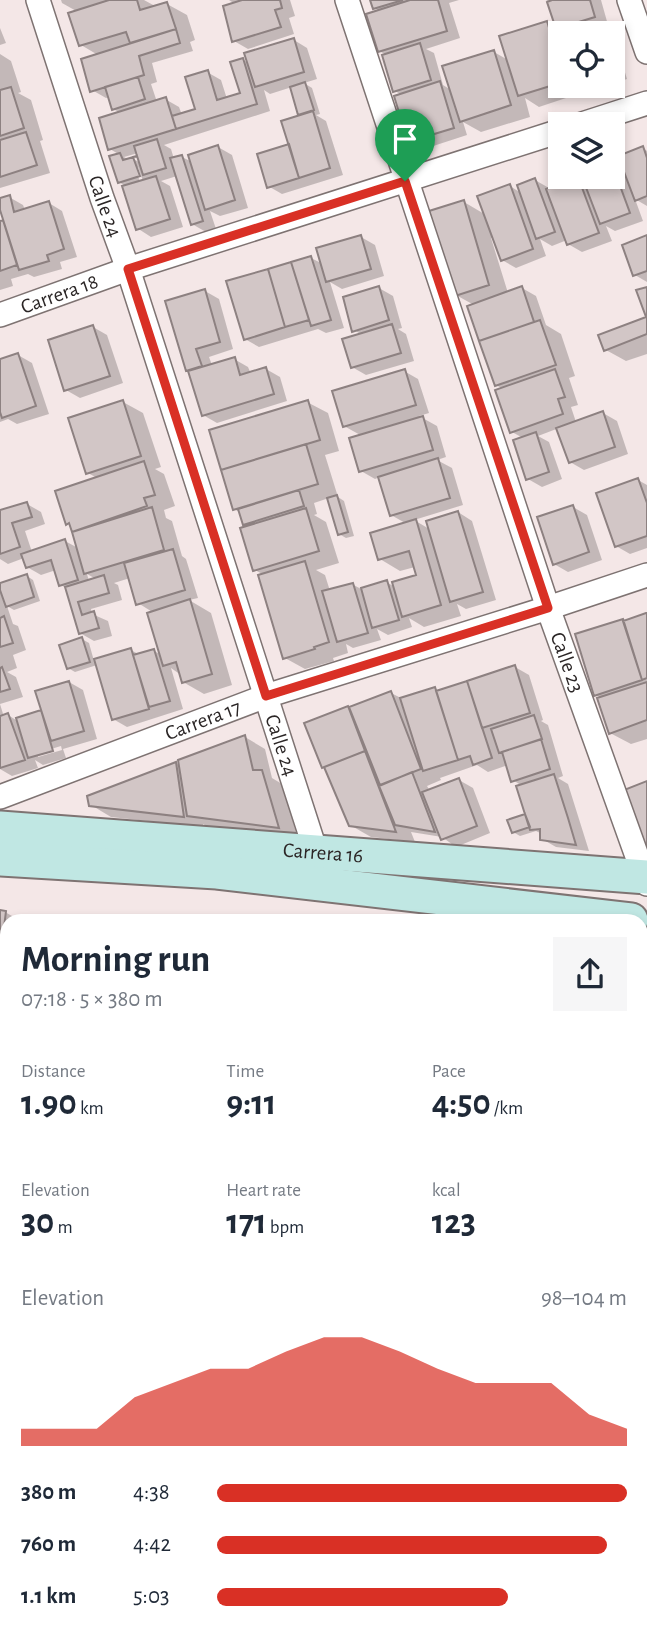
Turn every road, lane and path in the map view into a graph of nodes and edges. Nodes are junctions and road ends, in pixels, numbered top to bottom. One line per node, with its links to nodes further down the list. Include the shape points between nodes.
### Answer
1 (38, 0): 9 (street, Calle 24)
2 (346, 0): 8 (street, Calle 23)
3 (629, 0): 4 (street)
4 (647, 52)
5 (647, 103): 6 (street)
6 (619, 112)
7 (548, 135): 8 (street, Carrera 18)
8 (405, 181): 9 (street, Carrera 18); 12 (street, Calle 23)
9 (128, 269): 10 (street, Carrera 18); 13 (street, Calle 24)
10 (0, 315)
11 (647, 575): 12 (street, Carrera 17)
12 (548, 608): 13 (street, Carrera 17); 18 (street, Calle 23)
13 (266, 696): 14 (street, Carrera 17); 16 (street, Calle 24)
14 (0, 796)
15 (0, 828): 16 (street, Carrera 16)
16 (316, 852): 18 (street, Carrera 16)
17 (0, 859): 19 (street, Carrera 16, via 217,872)
18 (646, 879)
19 (579, 914)

